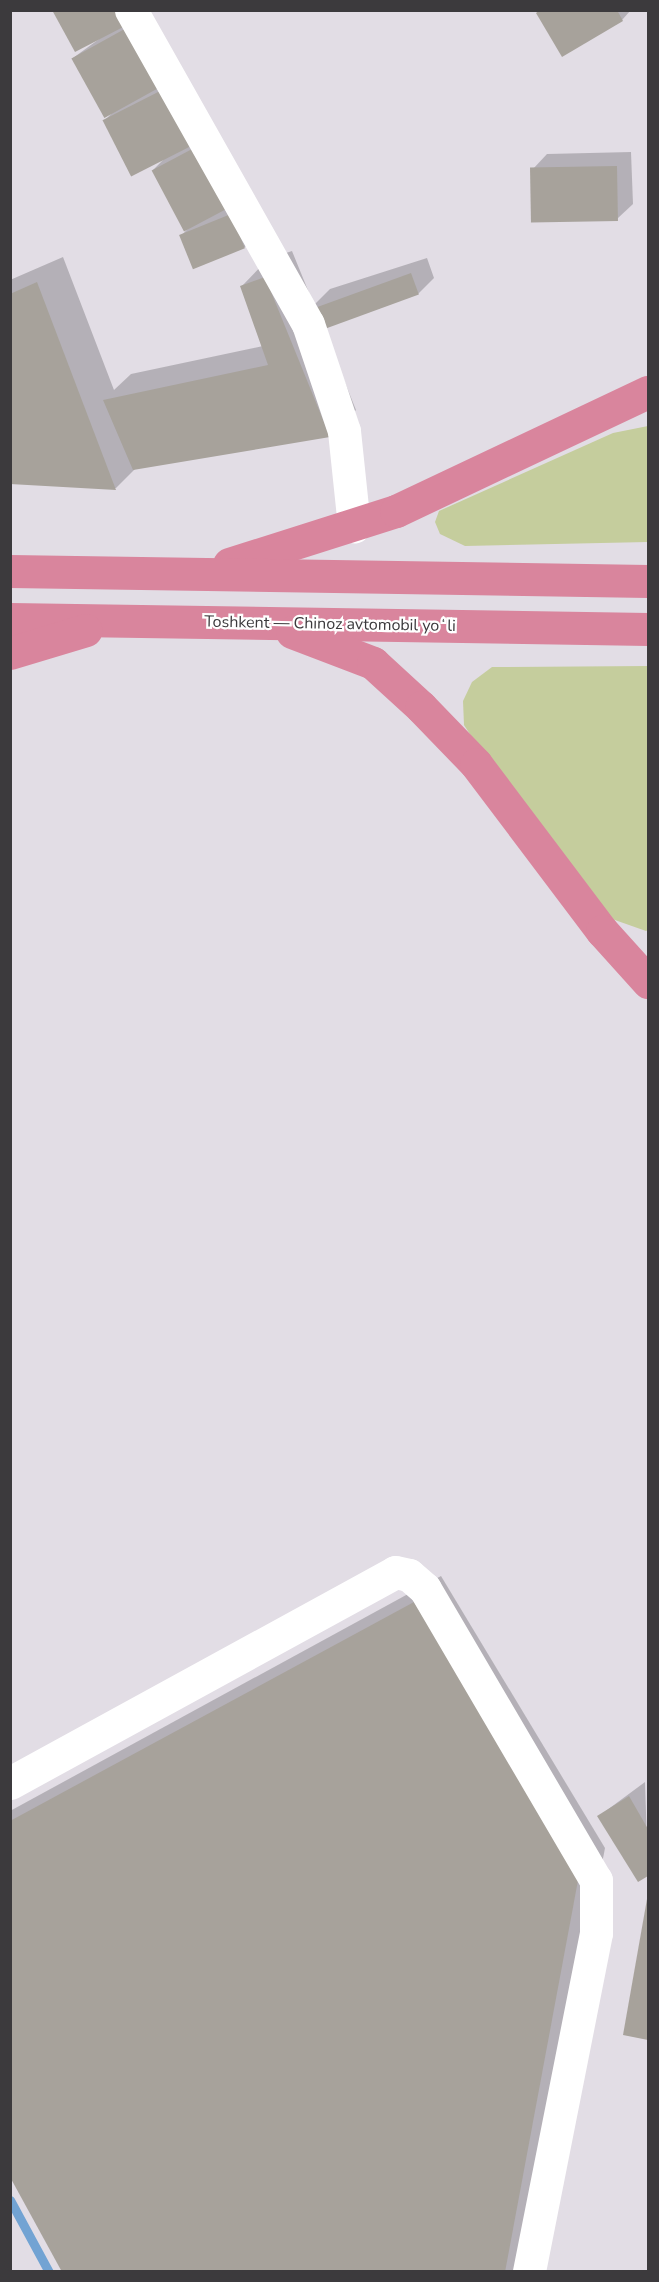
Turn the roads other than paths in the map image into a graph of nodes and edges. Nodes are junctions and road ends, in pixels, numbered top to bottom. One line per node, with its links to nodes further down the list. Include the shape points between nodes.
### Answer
1 (131, 10): 3 (street, via 308,324 344,431)
2 (648, 392): 3 (highway)
3 (354, 526): 5 (highway)
4 (10, 572): 5 (highway)
5 (192, 574): 6 (highway)
6 (648, 581)
7 (10, 619): 8 (highway, Toshkent — Chinoz avtomobil yoʻli)
8 (116, 621): 9 (highway, Toshkent — Chinoz avtomobil yoʻli); 11 (highway)
9 (265, 623): 10 (highway, Toshkent — Chinoz avtomobil yoʻli); 12 (highway, via 381,670 476,764)
10 (648, 629)
11 (10, 653)
12 (602, 931): 13 (highway); 14 (highway)
13 (648, 950)
14 (648, 982)
15 (10, 1783): 16 (street, via 395,1572 409,1575 425,1589 596,1880 596,1933)
16 (529, 2271)

